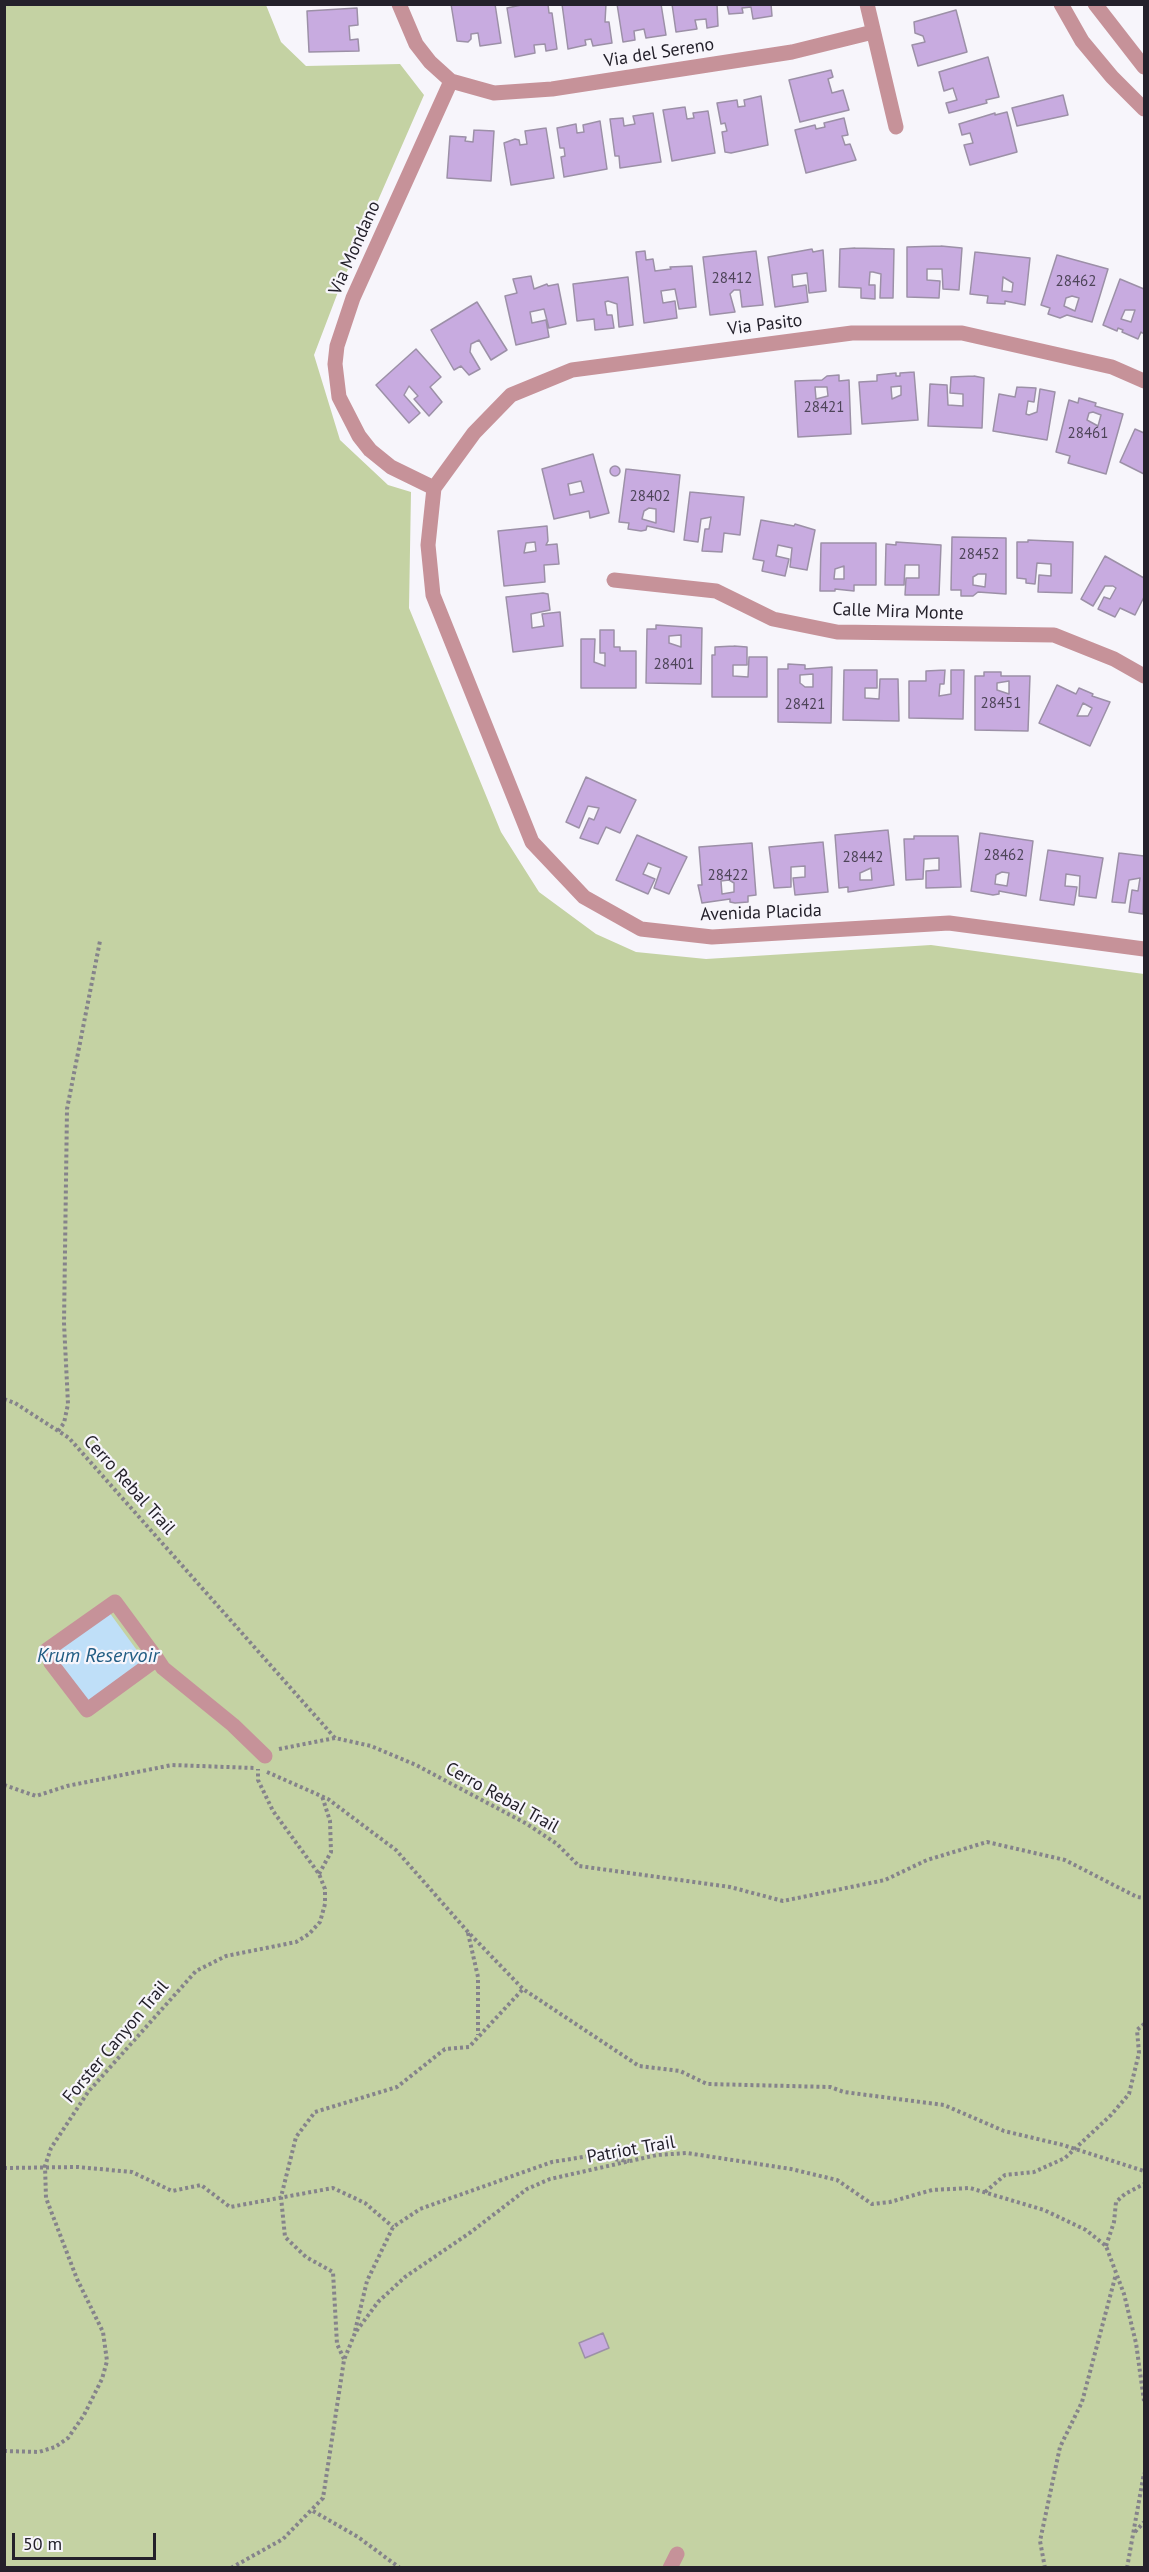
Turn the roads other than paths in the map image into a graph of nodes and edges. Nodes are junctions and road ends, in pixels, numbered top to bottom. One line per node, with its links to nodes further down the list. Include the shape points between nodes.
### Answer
1 (399, 4): 7 (street, via 416,44)
2 (867, 4): 5 (street)
3 (1061, 4): 8 (street, via 1082,41)
4 (1095, 4): 6 (street)
5 (873, 32): 7 (street, Via del Sereno, via 792,52 536,90 494,93); 9 (street)
6 (1144, 67)
7 (451, 81): 11 (street, Via Mondano, via 353,298 335,364 339,397 370,450 391,467)
8 (1144, 109)
9 (896, 127)
10 (1144, 381): 11 (street, Via Pasito, via 1112,367 962,333 852,333 572,370 511,395 457,453)
11 (434, 488): 14 (street, Avenida Placida, via 428,545 433,595 532,842 584,897 641,929 712,937 949,923)
12 (614, 579): 13 (street, Calle Mira Monte, via 716,591 773,619 837,632 1054,635 1114,659)
13 (1144, 676)
14 (1144, 949)
15 (157, 1659): 15 (street, via 115,1602 47,1650 51,1663 87,1710); 16 (street, via 233,1725)
16 (261, 1762)

